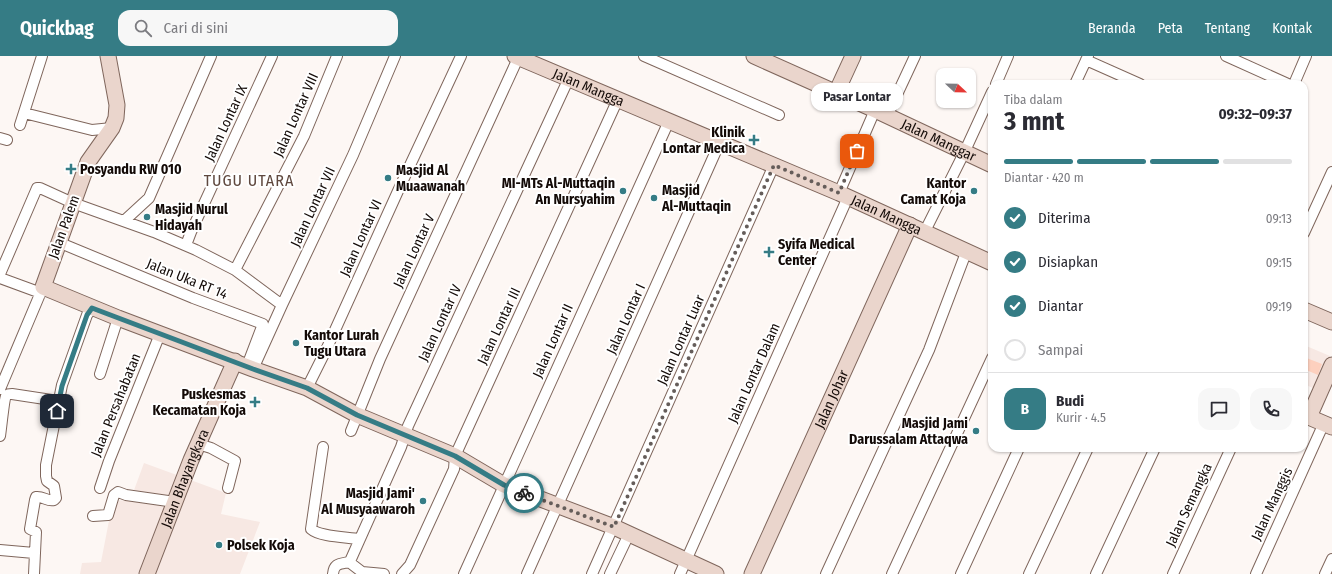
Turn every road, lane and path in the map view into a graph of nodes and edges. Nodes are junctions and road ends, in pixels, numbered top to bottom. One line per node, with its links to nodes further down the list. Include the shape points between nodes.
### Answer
1 (42, 56): 26 (street)
2 (108, 56): 31 (street, Jalan Palem, via 117,105)
3 (212, 56): 39 (street, via 149,198)
4 (272, 56): 44 (street, Jalan Lontar IX)
5 (337, 56): 47 (street, Jalan Lontar VIII, via 304,136)
6 (395, 56): 51 (street, Jalan Lontar VII, via 353,155)
7 (461, 56): 61 (street, Jalan Lontar VI)
8 (644, 56): 28 (street)
9 (754, 56): 23 (street, Jalan Manggar)
10 (853, 56): 23 (street)
11 (916, 56): 27 (street, Jalan Lontar Dalam)
12 (1008, 56): 18 (street)
13 (1226, 56): 21 (street)
14 (1306, 56): 22 (street)
15 (517, 57): 17 (street, Jalan Mangga); 65 (street, Jalan Lontar V)
16 (1087, 58): 19 (street); 20 (street)
17 (569, 78): 24 (street, Jalan Mangga); 69 (street, Jalan Lontar IV)
18 (998, 80)
19 (1077, 80)
20 (1132, 80)
21 (1279, 80)
22 (1296, 80)
23 (836, 93): 27 (street, Jalan Manggar)
24 (618, 99): 29 (street, Jalan Mangga); 77 (street, Jalan Lontar III)
25 (988, 101): 33 (street)
26 (24, 112): 30 (street); 31 (street, via 92,130)
27 (881, 113): 33 (street, Jalan Manggar); 37 (street, Jalan Lontar Dalam)
28 (778, 115)
29 (669, 120): 32 (street, Jalan Mangga); 78 (street, Jalan Lontar II)
30 (20, 126)
31 (112, 128): 38 (street, Jalan Palem, via 88,162)
32 (720, 142): 35 (street, Jalan Mangga); 82 (street, Jalan Lontar I)
33 (964, 153): 34 (street, Jalan Manggar); 42 (street)
34 (988, 163)
35 (774, 165): 37 (street, Jalan Mangga); 84 (street, Jalan Lontar Luar)
36 (1332, 172): 41 (street)
37 (843, 195): 40 (street, Jalan Mangga); 91 (street, Jalan Lontar Dalam)
38 (73, 203): 39 (street); 43 (street, Jalan Palem); 48 (street, via 37,188)
39 (124, 221): 44 (street)
40 (910, 225): 42 (street, Jalan Mangga); 102 (street, Jalan Johar)
41 (1308, 225)
42 (925, 231): 45 (street, Jalan Mangga)
43 (58, 242): 50 (street, Jalan Palem); 58 (street, Jalan Uka RT 14, via 193,298 264,324)
44 (186, 245): 47 (street)
45 (967, 250): 46 (street, Jalan Mangga); 103 (street, via 929,350)
46 (988, 261)
47 (235, 270): 51 (street)
48 (0, 274)
49 (0, 278): 50 (street)
50 (42, 290): 52 (street); 62 (street)
51 (282, 305): 58 (street, Jalan Lontar VII)
52 (92, 308): 54 (street); 63 (street, via 87,315)
53 (1308, 312): 55 (street)
54 (118, 318): 56 (street); 60 (street)
55 (1332, 322)
56 (160, 334): 58 (street); 79 (street, Jalan Persahabatan)
57 (1332, 365): 64 (street)
58 (245, 366): 61 (street); 71 (street, Jalan Bhayangkara)
59 (988, 367): 104 (street)
60 (100, 374)
61 (307, 388): 65 (street)
62 (0, 389)
63 (58, 401): 70 (street, via 8,394 4,402); 88 (street, via 46,465 46,480 54,486 56,498 52,501 36,497 34,500 30,529 36,532)
64 (1308, 414)
65 (357, 415): 68 (street, Jalan Lontar V); 69 (street)
66 (1308, 416): 67 (street)
67 (1328, 425): 109 (street, Jalan Manggis)
68 (351, 431)
69 (405, 435): 77 (street); 86 (street, Jalan Lontar IV)
70 (0, 436)
71 (198, 444): 80 (street, via 235,461); 81 (street, Jalan Bhayangkara)
72 (323, 447): 86 (street, via 311,529 323,534)
73 (1018, 452): 105 (street)
74 (1086, 452): 106 (street)
75 (1153, 452): 107 (street)
76 (1229, 452): 108 (street, Jalan Semangka)
77 (455, 456): 78 (street); 96 (street, Jalan Lontar III, via 454,469 410,565)
78 (504, 485): 82 (street); 97 (street, Jalan Lontar II)
79 (100, 488)
80 (228, 488)
81 (175, 502): 83 (street, via 118,492 114,495 108,515); 94 (street, Jalan Bhayangkara)
82 (558, 507): 84 (street); 98 (street, Jalan Lontar I)
83 (93, 516)
84 (614, 527): 85 (street); 99 (street, Jalan Lontar Luar)
85 (629, 534): 91 (street); 100 (street)
86 (359, 539): 90 (street, Jalan Lontar IV)
87 (0, 550): 88 (street)
88 (34, 552): 93 (street)
89 (1332, 559): 110 (street)
90 (349, 562): 92 (street, via 336,565); 95 (street, via 362,572)
91 (683, 567): 101 (street)
92 (333, 573)
93 (34, 574)
94 (147, 574)
95 (384, 574)
96 (402, 574)
97 (464, 574)
98 (527, 574)
99 (592, 574)
100 (610, 574)
101 (716, 574)
102 (752, 574)
103 (826, 574)
104 (892, 574)
105 (961, 574)
106 (1029, 574)
107 (1096, 574)
108 (1173, 574)
109 (1256, 574)
110 (1325, 574)

